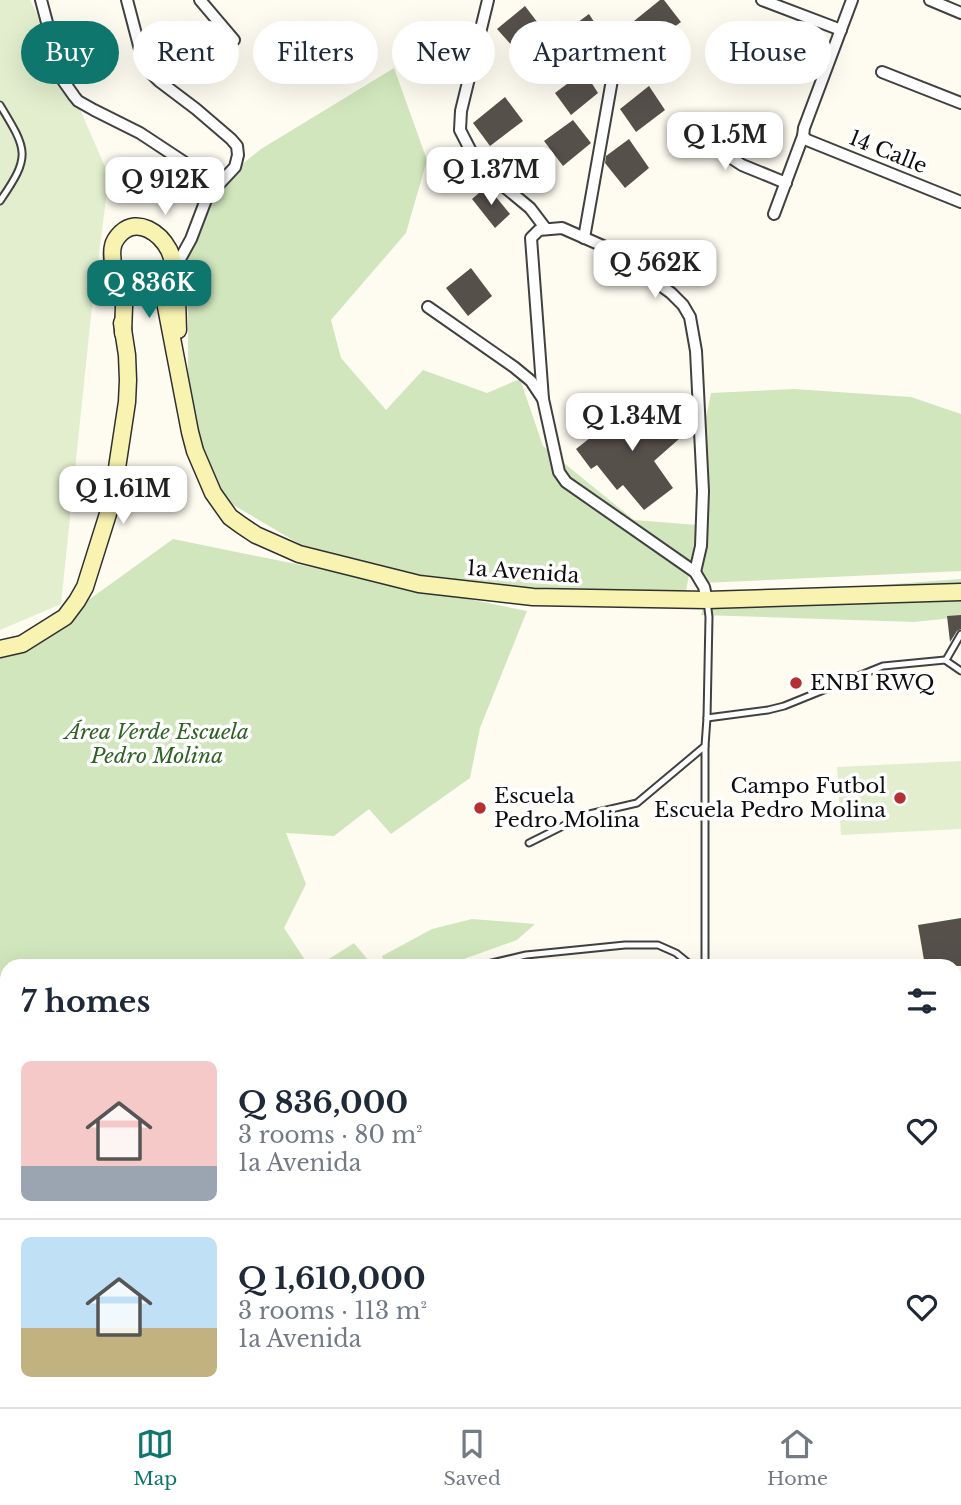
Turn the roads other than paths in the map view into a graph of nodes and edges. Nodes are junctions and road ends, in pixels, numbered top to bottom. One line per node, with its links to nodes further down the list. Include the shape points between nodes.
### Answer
1 (41, 0): 18 (street, via 62,79 78,101 190,166)
2 (127, 0): 18 (street, via 142,57 152,74 237,146 235,167)
3 (200, 0): 9 (street)
4 (488, 0): 22 (street, via 460,130 478,165 530,208)
5 (762, 0): 10 (street)
6 (852, 0): 10 (street)
7 (930, 0): 8 (street)
8 (961, 12)
9 (217, 21)
10 (841, 30): 16 (street)
11 (882, 72): 13 (street)
12 (611, 84): 23 (street)
13 (961, 103)
14 (0, 105): 19 (lane, via 24,154 17,177)
15 (678, 130): 17 (street)
16 (803, 136): 17 (street); 20 (street, 14 Calle)
17 (786, 183): 21 (street)
18 (207, 197): 24 (street)
19 (0, 201)
20 (961, 202)
21 (774, 214)
22 (546, 229): 23 (street, via 562,228); 28 (street, via 531,238)
23 (584, 238): 29 (street, via 649,275 690,317 703,491)
24 (174, 271): 26 (main road, 1a Avenida, via 170,251 150,229 138,226 118,235 113,246); 27 (main road, 1a Avenida)
25 (428, 307): 28 (street, via 514,367)
26 (123, 333): 27 (main road, 1a Avenida, via 125,280 134,271 149,271 162,286); 33 (main road, 1a Avenida, via 127,402 114,489 85,587 65,617 22,644)
27 (182, 393): 31 (main road, 1a Avenida, via 195,451 223,507 256,535 299,554 419,584 482,592)
28 (543, 399): 29 (street, via 559,472 566,482)
29 (695, 572): 31 (street)
30 (961, 592): 31 (main road, 1a Avenida)
31 (707, 600): 36 (lane)
32 (961, 634): 34 (lane)
33 (0, 649)
34 (946, 660): 35 (lane); 36 (lane, via 883,666 784,706)
35 (961, 671)
36 (707, 718): 37 (lane)
37 (705, 746): 38 (lane, via 637,803 585,815); 41 (lane)
38 (529, 843)
39 (512, 959): 40 (lane, via 647,945)
40 (683, 959)
41 (705, 959)

